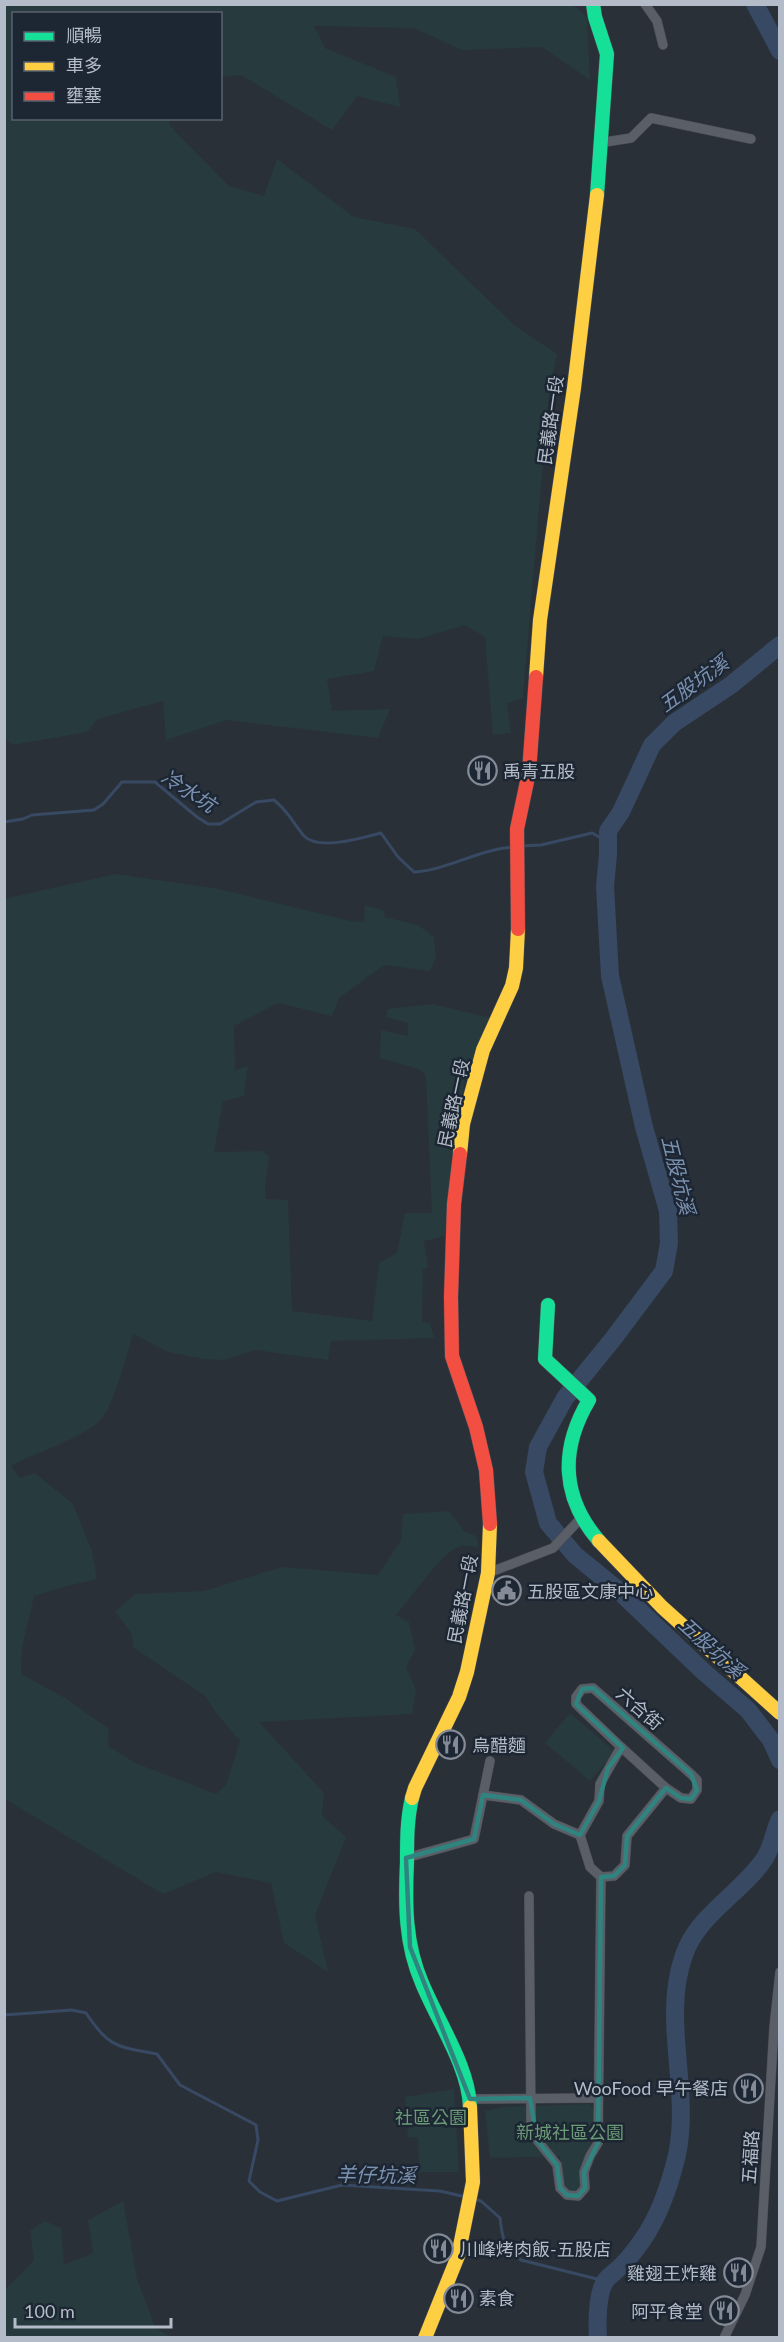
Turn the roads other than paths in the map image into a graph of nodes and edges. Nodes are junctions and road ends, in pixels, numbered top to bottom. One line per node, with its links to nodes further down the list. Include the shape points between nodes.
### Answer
1 (593, 4): 5 (main road, 民義路一段, via 593,16 606,54)
2 (645, 4): 3 (street, via 657,21)
3 (663, 45)
4 (751, 139): 5 (street, via 651,118 631,138)
5 (599, 143): 8 (main road, 民義路一段, via 597,193 576,365 540,620 529,772 517,829 516,968 474,1082 464,1124 454,1204 452,1356 486,1470 491,1533)
6 (548, 1305): 7 (main road, via 545,1359 589,1400 569,1439 566,1458)
7 (580, 1520): 8 (street, via 553,1548); 9 (main road, via 655,1601)
8 (488, 1573): 15 (main road, 民義路一段, via 459,1697 415,1788 408,1816)
9 (780, 1713)
10 (621, 1747): 12 (street, 六合街); 12 (street, 六合街, via 576,1704 582,1689 593,1688 697,1780 697,1791 691,1799 681,1798); 14 (street, via 600,1784 599,1800)
11 (490, 1761): 13 (street)
12 (666, 1788): 16 (street, via 627,1836 625,1865 614,1876)
13 (483, 1795): 14 (street, via 521,1800 554,1824); 15 (street, via 474,1839)
14 (580, 1835): 16 (street, via 591,1867)
15 (406, 1858): 20 (main road, 民義路一段, via 405,1912 410,1947 421,1982 457,2057)
16 (601, 1877): 22 (street)
17 (529, 1896): 21 (street)
18 (780, 1972): 19 (street, 五福路, via 774,2027)
19 (775, 2089): 24 (street, 五福路, via 761,2247 745,2295)
20 (470, 2098): 21 (street); 23 (main road, 民義路一段, via 473,2182 467,2221 458,2256)
21 (530, 2098): 22 (street); 22 (street, via 531,2123 537,2140 556,2165 560,2188 567,2195 578,2196 585,2188 584,2172 598,2143)
22 (598, 2098)
23 (425, 2337)
24 (724, 2337)

